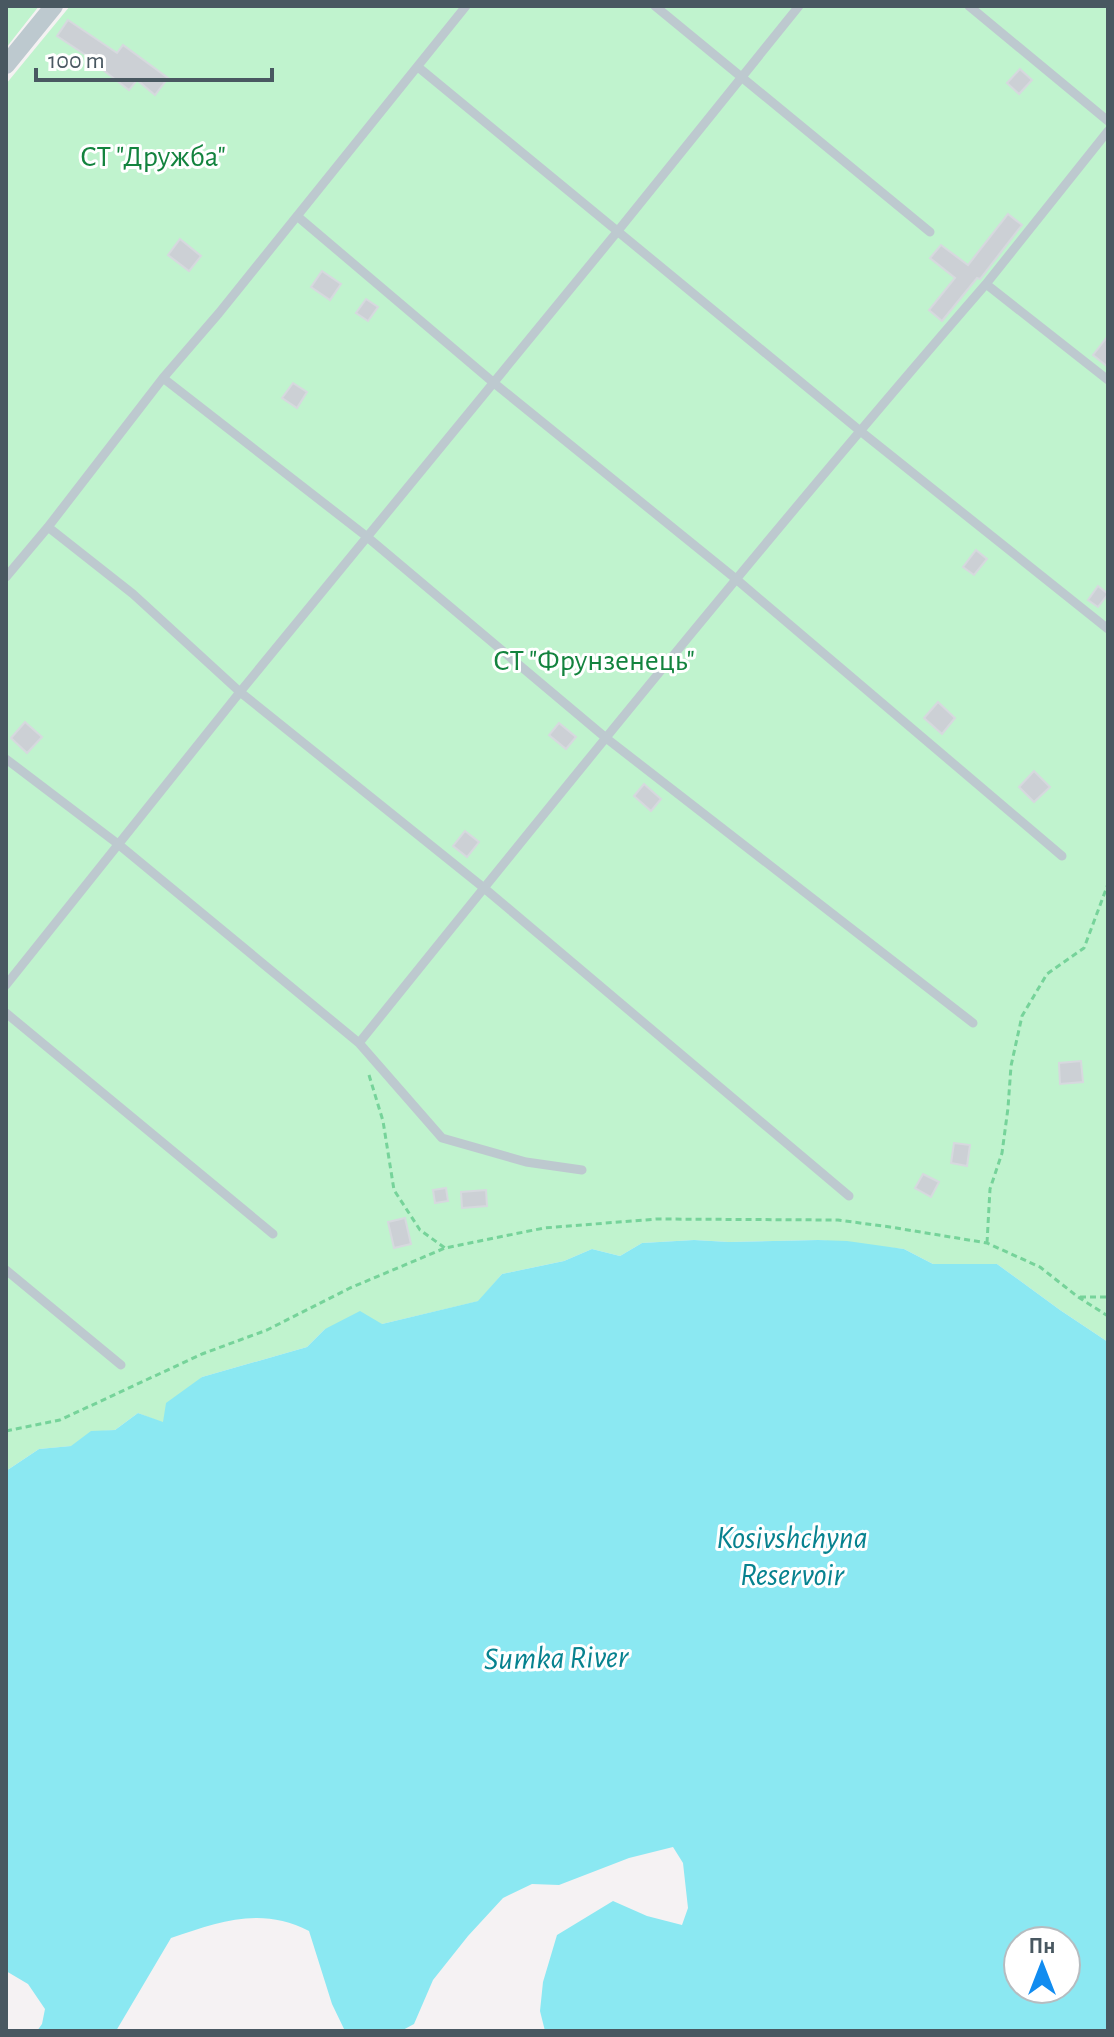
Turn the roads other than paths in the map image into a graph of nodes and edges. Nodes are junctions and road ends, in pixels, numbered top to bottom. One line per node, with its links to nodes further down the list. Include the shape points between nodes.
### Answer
1 (54, 6): 6 (street)
2 (466, 6): 7 (lane)
3 (655, 6): 8 (lane)
4 (799, 6): 8 (lane)
5 (969, 6): 9 (lane)
6 (6, 65)
7 (418, 67): 11 (lane); 12 (lane)
8 (741, 76): 12 (lane); 13 (lane)
9 (1108, 121)
10 (1108, 131): 14 (lane)
11 (297, 216): 15 (lane); 17 (lane)
12 (617, 232): 17 (lane); 18 (lane)
13 (930, 232)
14 (986, 284): 16 (lane); 18 (lane)
15 (163, 378): 19 (lane); 20 (lane)
16 (1108, 380)
17 (494, 383): 20 (lane); 22 (lane)
18 (859, 430): 22 (lane); 23 (lane)
19 (48, 527): 21 (lane); 24 (lane, via 133,594)
20 (366, 536): 24 (lane); 25 (lane)
21 (6, 577)
22 (736, 579): 25 (lane); 28 (lane)
23 (1108, 629)
24 (240, 692): 27 (lane); 29 (lane)
25 (606, 738): 29 (lane); 32 (lane)
26 (6, 759): 27 (lane)
27 (118, 844): 30 (lane); 33 (lane)
28 (1062, 856)
29 (484, 888): 33 (lane); 35 (lane)
30 (6, 985)
31 (6, 1013): 36 (lane)
32 (973, 1023)
33 (359, 1043): 34 (lane, via 442,1138 526,1162)
34 (582, 1170)
35 (849, 1196)
36 (273, 1234)
37 (6, 1270): 38 (lane)
38 (121, 1365)

